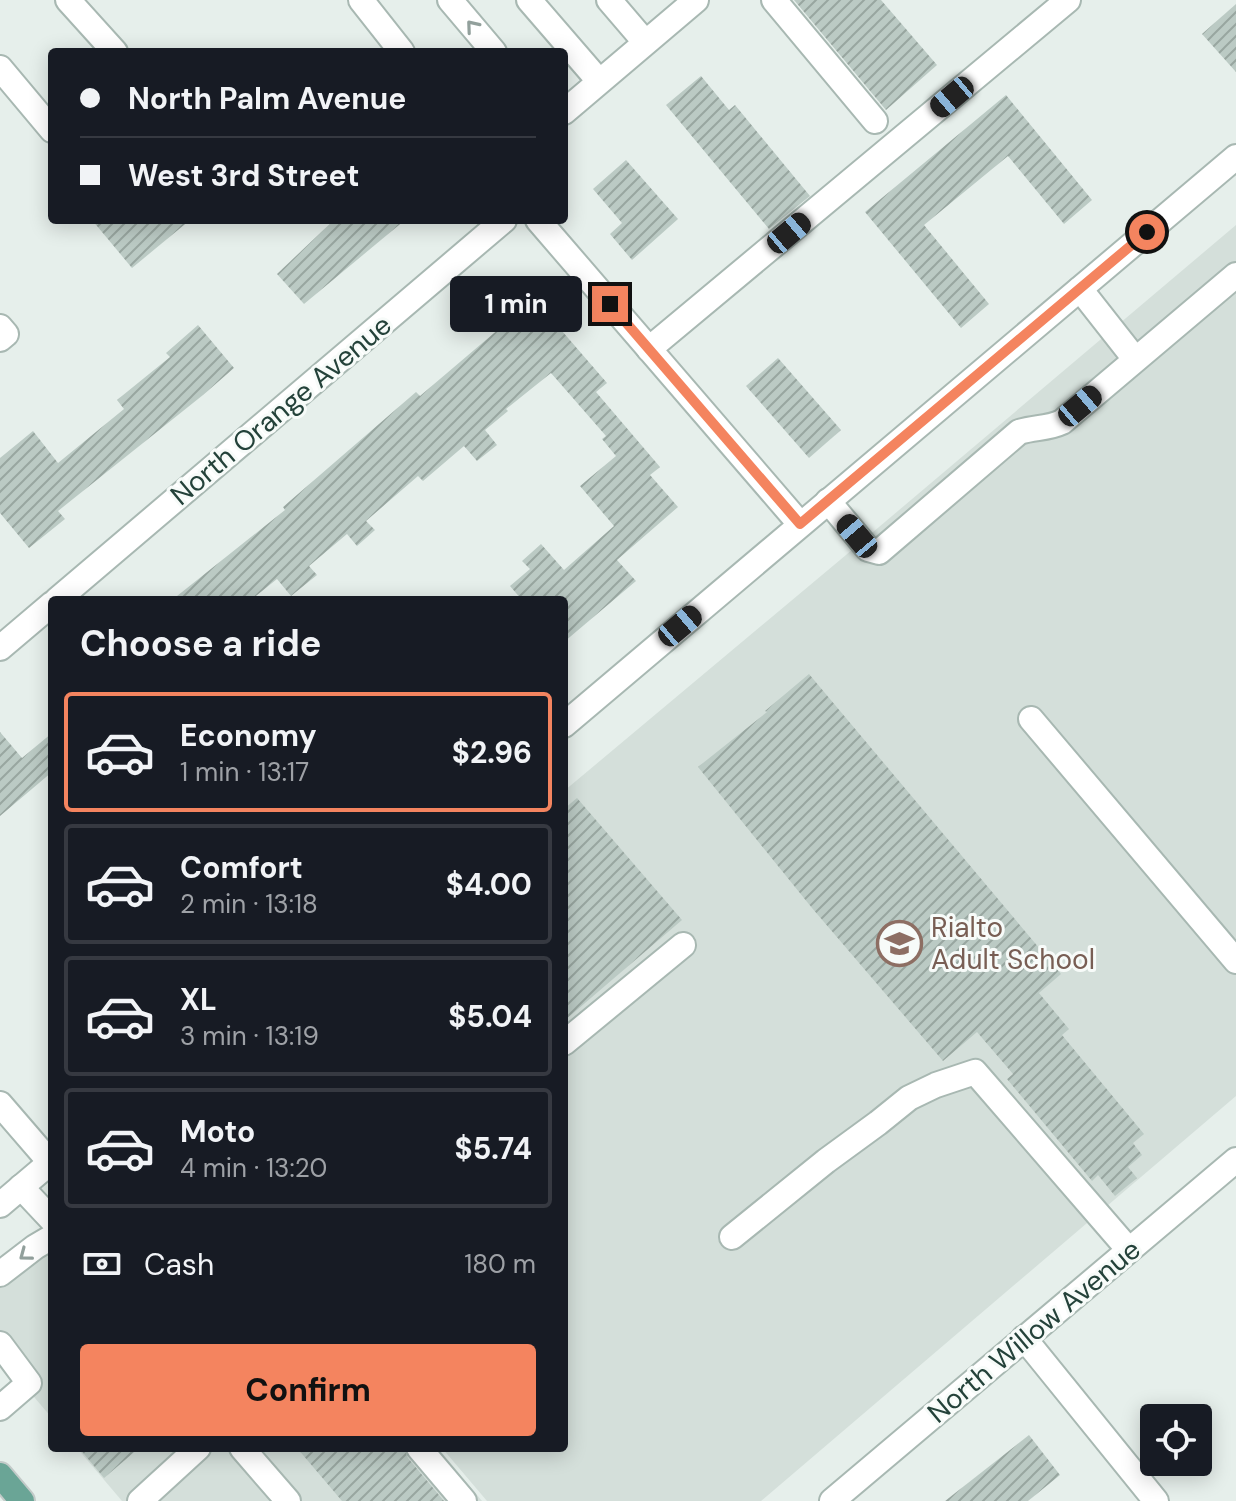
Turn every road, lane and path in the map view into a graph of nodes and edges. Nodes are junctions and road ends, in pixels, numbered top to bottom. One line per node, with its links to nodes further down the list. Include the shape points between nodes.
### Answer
1 (68, 0): 10 (street)
2 (361, 0): 11 (street)
3 (450, 0): 12 (street, one-way to 3)
4 (529, 0): 14 (street)
5 (609, 0): 9 (street)
6 (696, 0): 9 (street)
7 (774, 0): 16 (street)
8 (1068, 0): 25 (street)
9 (645, 42): 14 (street)
10 (111, 48)
11 (399, 48)
12 (491, 48)
13 (0, 68): 17 (street)
14 (599, 81): 15 (street)
15 (568, 108)
16 (875, 121)
17 (48, 125)
18 (1236, 157): 22 (street)
19 (499, 224): 29 (street, North Orange Avenue)
20 (541, 224): 25 (street)
21 (1236, 275): 26 (street)
22 (1080, 289): 26 (street); 27 (street)
23 (0, 327): 24 (street, via 6,334)
24 (0, 339)
25 (649, 349): 28 (street)
26 (1135, 359): 27 (street, via 1062,422 1019,432 879,552 868,549)
27 (828, 501): 28 (street)
28 (800, 524): 33 (street)
29 (62, 596)
30 (48, 607): 31 (street)
31 (0, 648)
32 (1031, 719): 35 (street)
33 (568, 722)
34 (683, 945): 36 (street)
35 (1236, 961)
36 (568, 1040)
37 (0, 1104): 38 (street)
38 (48, 1159)
39 (1236, 1160): 46 (street, North Willow Avenue)
40 (48, 1164): 41 (street)
41 (21, 1187): 42 (street); 43 (street)
42 (0, 1205)
43 (48, 1216)
44 (732, 1237): 46 (street, via 909,1098 975,1072)
45 (48, 1239): 47 (street, one-way to 47)
46 (1129, 1250): 48 (street, North Willow Avenue)
47 (0, 1274)
48 (1024, 1338): 59 (street, North Willow Avenue); 60 (street)
49 (0, 1344): 50 (street, via 29,1383)
50 (0, 1408)
51 (194, 1452): 57 (street)
52 (245, 1452): 55 (street)
53 (422, 1452): 58 (street)
54 (0, 1475): 56 (main road)
55 (274, 1496)
56 (22, 1501)
57 (140, 1501)
58 (464, 1501)
59 (832, 1501)
60 (1156, 1501)

